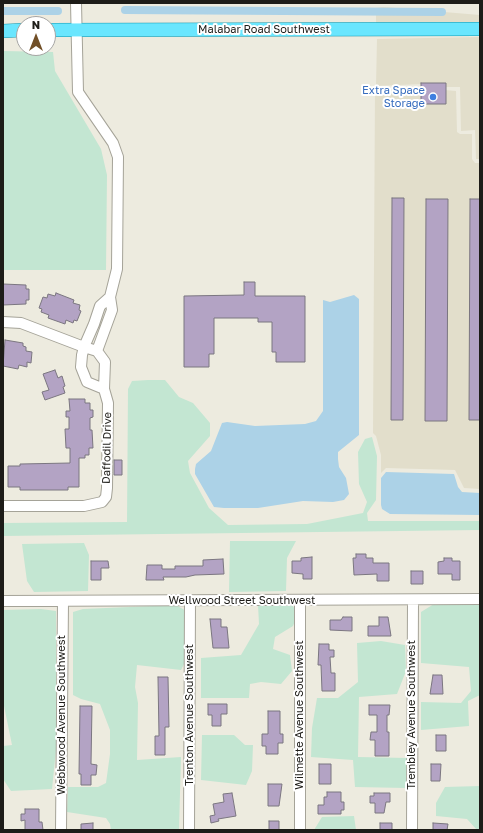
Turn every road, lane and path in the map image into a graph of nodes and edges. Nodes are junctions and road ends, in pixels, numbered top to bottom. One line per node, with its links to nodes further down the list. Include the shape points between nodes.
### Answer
1 (76, 3): 4 (street)
2 (16, 30): 6 (main road)
3 (56, 30): 4 (main road, Malabar Road Southwest)
4 (77, 30): 5 (main road, Malabar Road Southwest); 7 (street, via 78,92 113,143 118,157 117,269)
5 (480, 30)
6 (3, 31)
7 (110, 297): 9 (street, via 100,306); 10 (street, via 112,310)
8 (3, 322): 9 (street, via 21,323)
9 (84, 347): 10 (street); 11 (street, via 83,375 87,382)
10 (97, 351): 11 (street, Daffodil Drive, via 105,362)
11 (104, 389): 12 (street, Daffodil Drive, via 108,403 107,488 106,497 102,502 84,506)
12 (3, 506)
13 (480, 599): 14 (street, Wellwood Street Southwest)
14 (413, 600): 18 (street, Wellwood Street Southwest); 22 (street, Trembley Avenue Southwest)
15 (3, 601): 16 (street, Wellwood Street Southwest)
16 (62, 601): 17 (street, Wellwood Street Southwest); 19 (street, Webbwood Avenue Southwest)
17 (190, 601): 18 (street, Wellwood Street Southwest); 20 (street, Trenton Avenue Southwest)
18 (300, 601): 21 (street, Wilmette Avenue Southwest)
19 (61, 830)
20 (189, 830)
21 (300, 830)
22 (412, 830)

